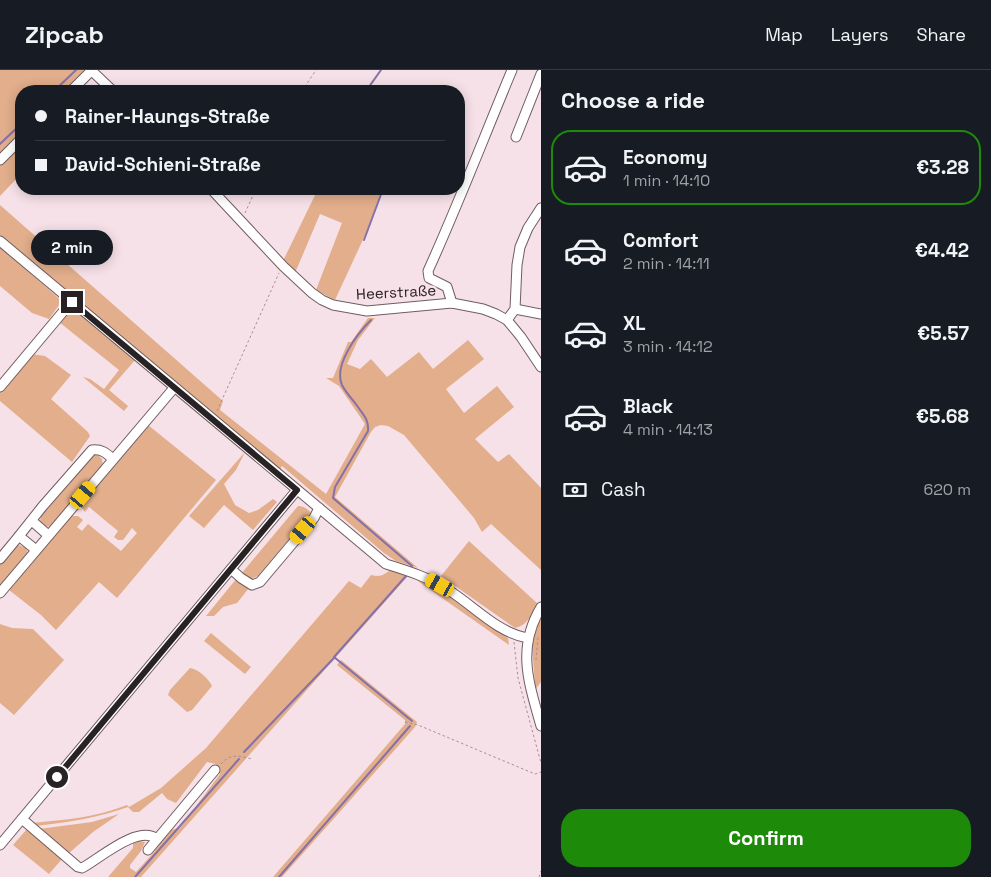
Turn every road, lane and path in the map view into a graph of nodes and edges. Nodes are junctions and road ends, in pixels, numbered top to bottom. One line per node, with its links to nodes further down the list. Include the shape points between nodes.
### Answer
1 (92, 70): 6 (street); 7 (street)
2 (316, 70): 8 (path)
3 (512, 70): 12 (street)
4 (535, 70): 5 (street)
5 (541, 74): 9 (street)
6 (77, 85)
7 (108, 85)
8 (306, 85)
9 (516, 137)
10 (15, 145): 11 (street)
11 (0, 160)
12 (465, 185)
13 (217, 195): 17 (street, Heerstraße)
14 (253, 195): 17 (path)
15 (462, 195): 21 (street, via 428,271 429,278 447,287)
16 (541, 208): 22 (street, via 520,247 516,265)
17 (242, 221): 19 (street, Heerstraße)
18 (0, 242): 20 (street)
19 (283, 266): 21 (street, Heerstraße, via 312,294 333,305 350,309 366,311); 28 (path)
20 (72, 302): 26 (street); 27 (street)
21 (452, 303): 24 (street, Heerstraße, via 483,309)
22 (515, 309): 23 (street); 24 (street)
23 (541, 314)
24 (507, 320): 25 (street)
25 (541, 367)
26 (0, 387)
27 (174, 388): 28 (street); 29 (street)
28 (213, 419): 30 (street)
29 (114, 459): 32 (street, via 99,449 92,450); 33 (street)
30 (297, 490): 31 (street); 37 (street)
31 (319, 508): 37 (street, via 260,582 252,584); 41 (street, via 386,564 450,590 514,636)
32 (32, 521): 33 (street); 34 (street)
33 (48, 535): 35 (street)
34 (19, 536): 35 (street); 36 (street)
35 (36, 550): 38 (street)
36 (0, 559)
37 (231, 569): 48 (street)
38 (0, 592)
39 (541, 607): 41 (street)
40 (538, 637): 42 (path)
41 (528, 638): 44 (street, via 526,663)
42 (535, 662)
43 (406, 722): 47 (path, via 535,774)
44 (541, 726)
45 (252, 759): 46 (path, via 235,755)
46 (215, 770): 49 (street)
47 (541, 772)
48 (22, 819): 49 (street, via 82,868 128,839 141,836); 50 (street)
49 (157, 839): 51 (street)
50 (0, 845)
51 (148, 850)
52 (541, 871): 53 (path)
53 (539, 877)

